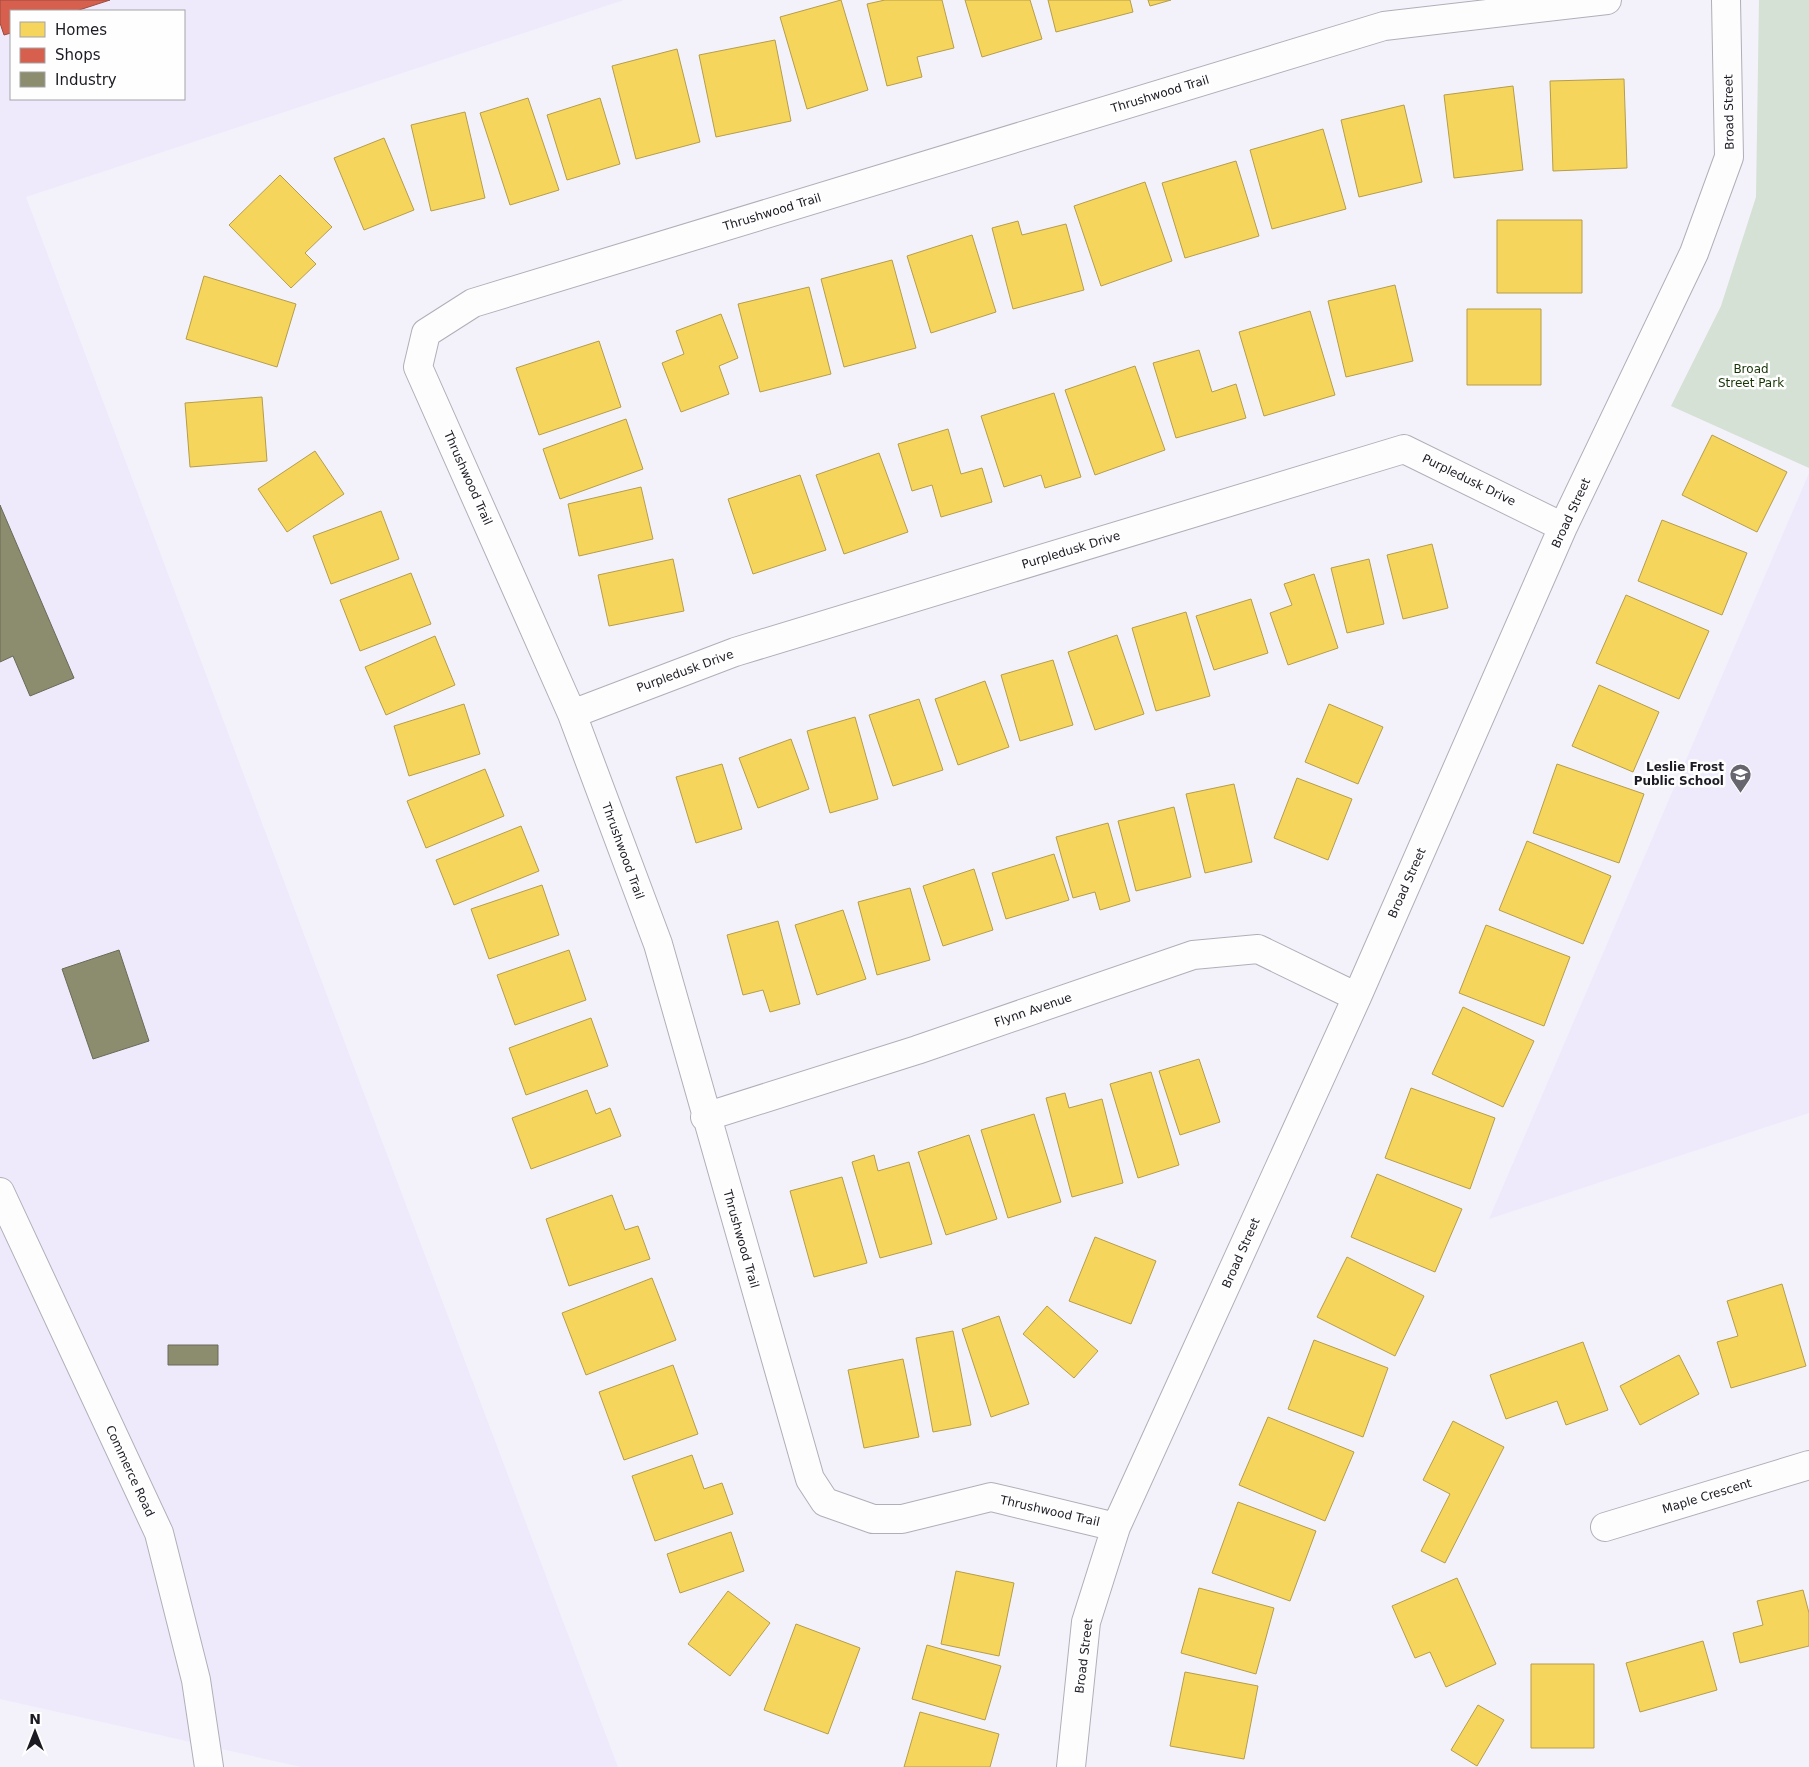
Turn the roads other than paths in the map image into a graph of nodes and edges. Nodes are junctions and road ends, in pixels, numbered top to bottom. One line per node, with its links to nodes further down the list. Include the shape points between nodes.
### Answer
1 (1607, 0): 4 (street, Thrushwood Trail, via 1384,26 473,302 426,333 418,367)
2 (1726, 0): 3 (street, Broad Street, via 1730,157 1694,253)
3 (1563, 528): 4 (street, Purpledusk Drive, via 1404,448 735,652); 5 (street, Broad Street)
4 (572, 714): 6 (street, Thrushwood Trail, via 658,944)
5 (1357, 997): 6 (street, Flynn Avenue, via 1258,948 1193,955 917,1050); 9 (street, Broad Street)
6 (705, 1117): 9 (street, Thrushwood Trail, via 810,1479 825,1502 873,1519 902,1519 991,1497)
7 (0, 1192): 11 (street, Commerce Road, via 158,1533 196,1680)
8 (1809, 1465): 10 (street, Maple Crescent)
9 (1116, 1527): 12 (street, Broad Street, via 1086,1622)
10 (1605, 1527)
11 (209, 1767)
12 (1071, 1767)

